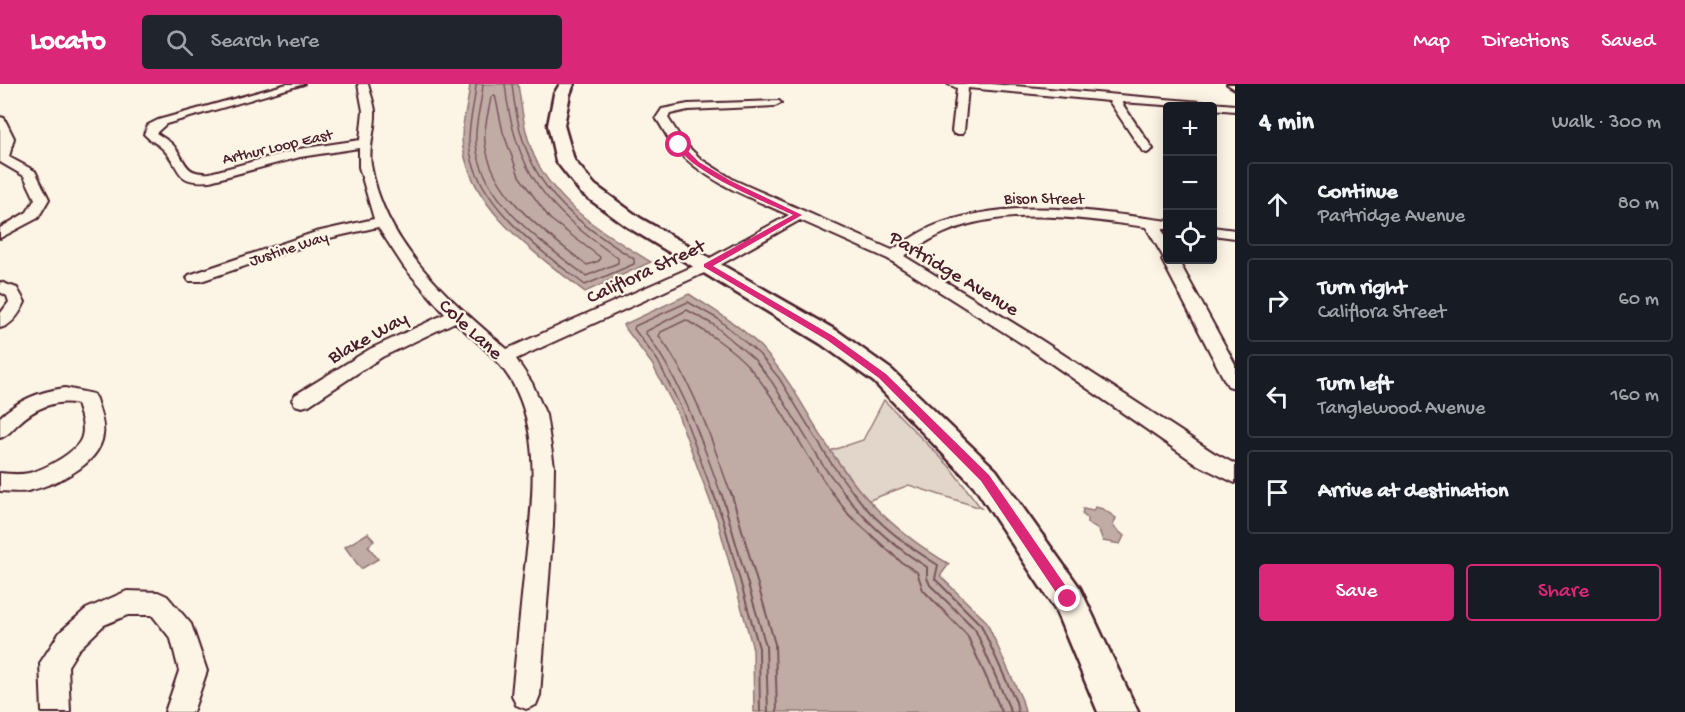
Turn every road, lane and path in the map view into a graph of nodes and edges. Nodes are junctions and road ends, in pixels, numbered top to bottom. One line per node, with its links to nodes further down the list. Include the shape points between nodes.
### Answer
1 (298, 84): 10 (street, Arthur Loop East, via 162,122 150,134 168,147 186,174 197,178 299,153)
2 (363, 84): 10 (street, Cole Lane, via 369,111)
3 (567, 84): 23 (street, via 556,125 565,160 588,189 633,222)
4 (958, 85): 5 (street); 9 (street)
5 (1113, 98): 7 (street); 11 (street)
6 (775, 103): 13 (street, Partridge Avenue, via 688,107 666,111 662,118 697,163 729,183)
7 (1235, 108)
8 (0, 120): 12 (street, via 8,131)
9 (958, 131)
10 (364, 143): 14 (street, Cole Lane, via 365,167)
11 (1147, 149)
12 (2, 157): 18 (street, via 30,174 42,199 33,214)
13 (799, 215): 21 (street, Partridge Avenue); 23 (street, Califlora Street)
14 (382, 222): 24 (street, Justine Way, via 321,235); 26 (street, Cole Lane, via 410,264)
15 (1151, 223): 16 (street, Bison Street); 20 (street); 21 (street, Bison Street, via 1059,213 1011,213 943,228)
16 (1163, 224)
17 (1217, 232): 19 (street)
18 (0, 234)
19 (1235, 234)
20 (1163, 246)
21 (893, 256): 32 (street, Partridge Avenue)
22 (1172, 264): 29 (street)
23 (707, 266): 28 (street, Califlora Street); 37 (street, via 830,338 883,376 985,478 1068,599)
24 (195, 278)
25 (0, 287): 27 (street, via 15,294 17,302)
26 (456, 315): 28 (street, Cole Lane); 30 (street, Blake Way, via 376,353)
27 (0, 323)
28 (505, 357): 34 (street, Cole Lane, via 536,416 543,466)
29 (1235, 381)
30 (302, 400)
31 (0, 430): 33 (street, via 10,417 41,400 63,394 86,399 93,437 81,456 57,471 27,482)
32 (1235, 474)
33 (0, 482)
34 (526, 695)
35 (56, 712): 36 (street, via 54,663 69,641 95,617 127,603 158,604 182,633 193,671)
36 (179, 712)
37 (1118, 712)

